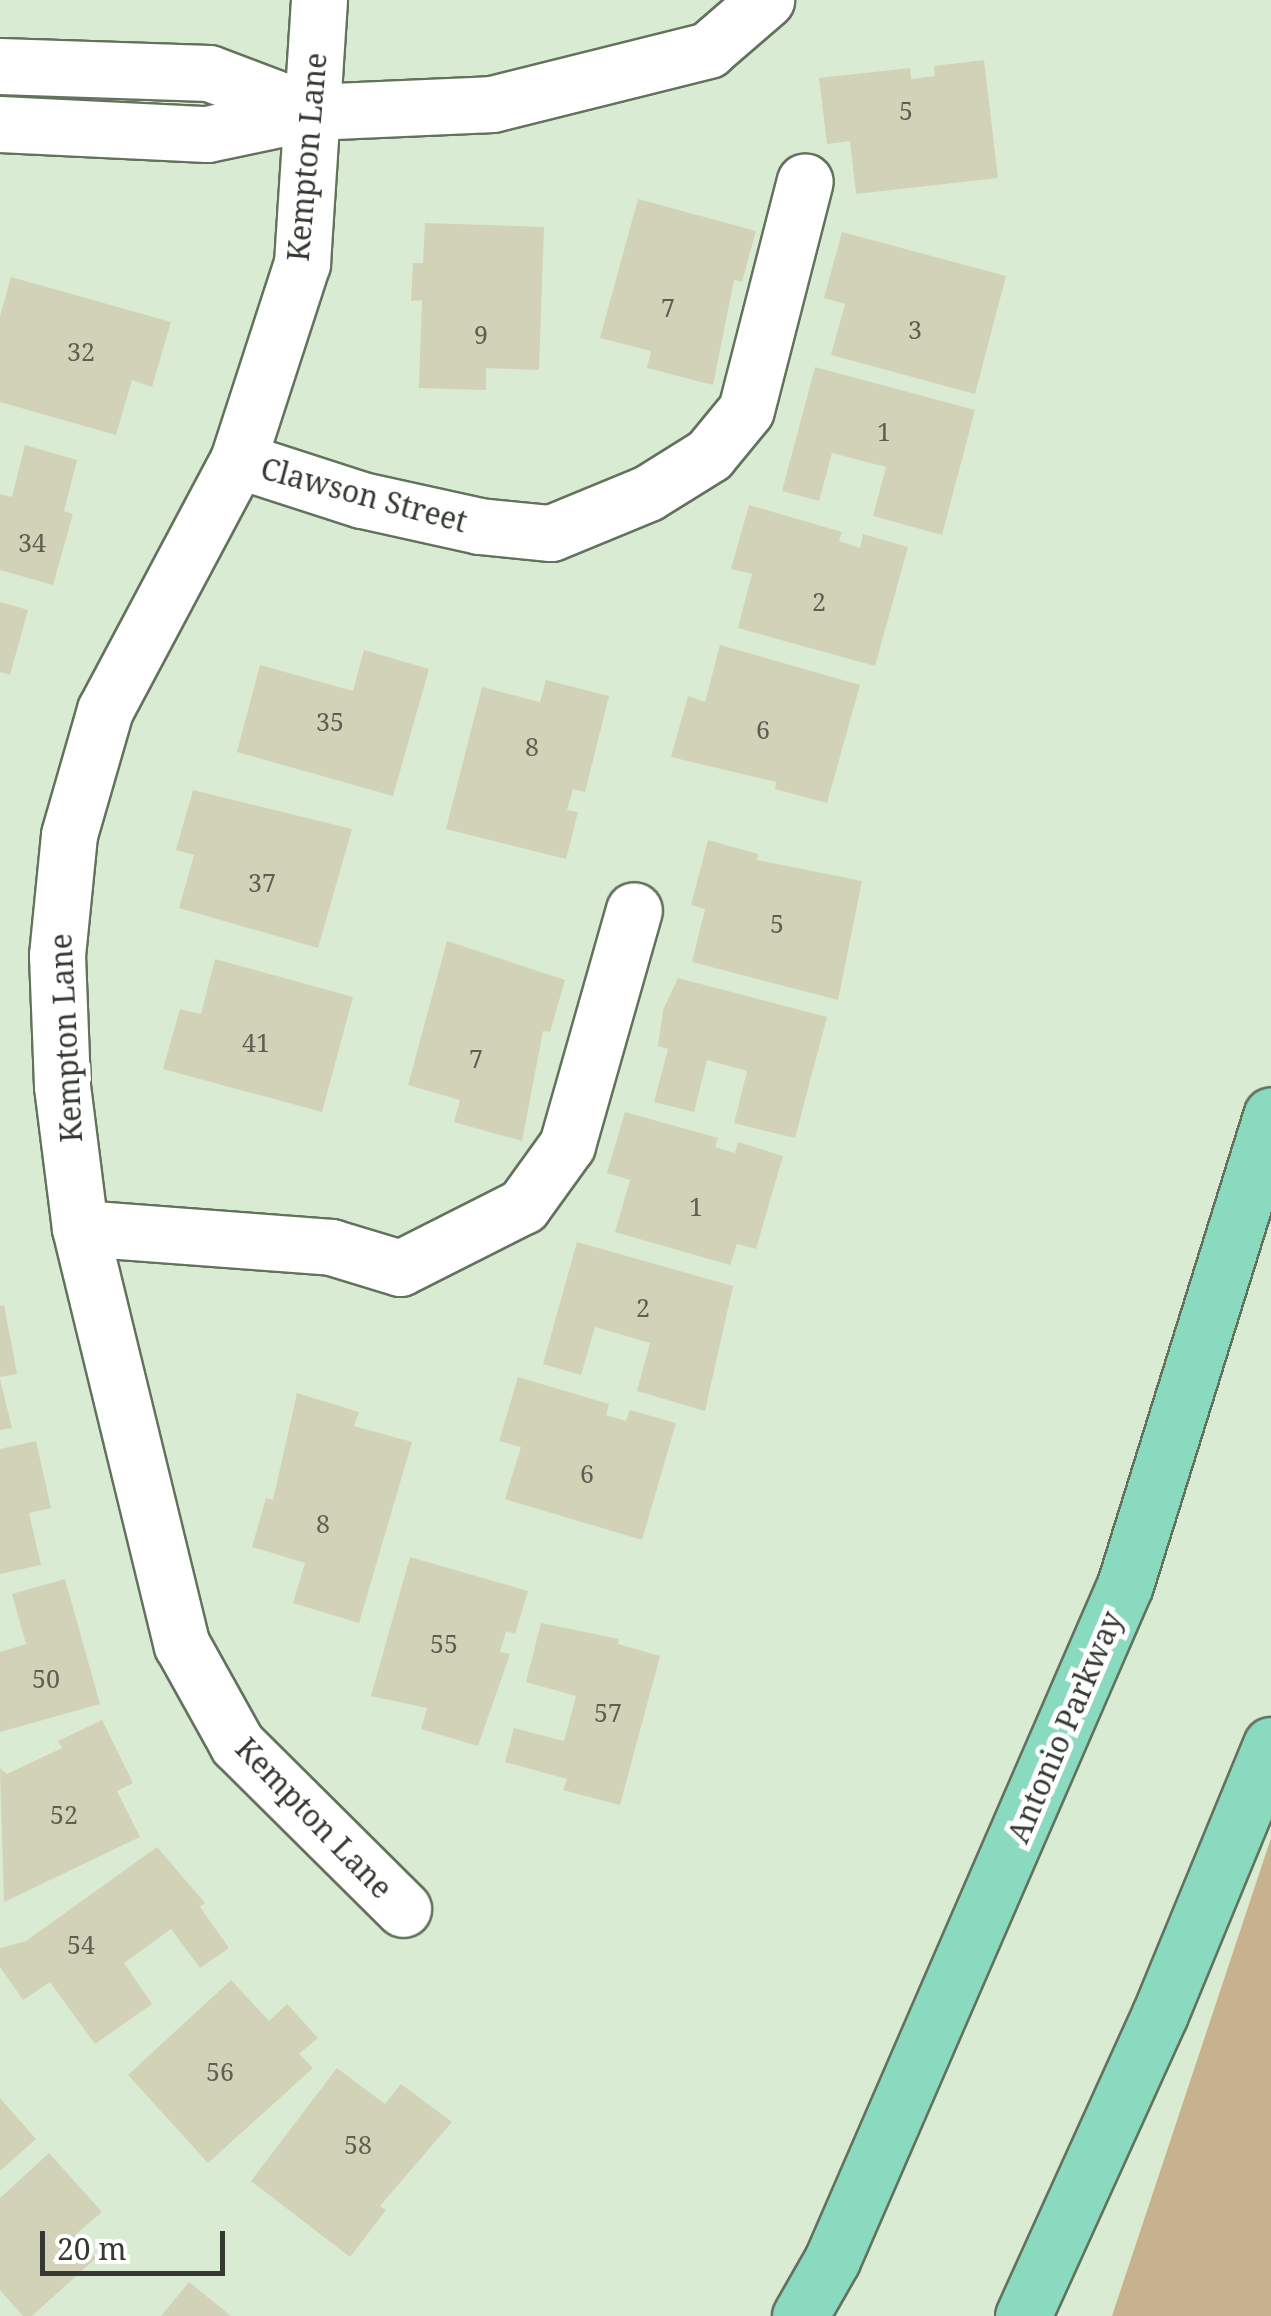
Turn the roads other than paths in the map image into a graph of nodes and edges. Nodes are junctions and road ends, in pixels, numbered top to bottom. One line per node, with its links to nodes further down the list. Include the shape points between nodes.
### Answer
1 (319, 0): 4 (street, Kempton Lane)
2 (766, 0): 4 (street, via 708,50 492,104)
3 (0, 66): 4 (street, via 209,73)
4 (312, 112): 5 (street, via 207,134); 7 (street, Kempton Lane, via 302,264)
5 (0, 124)
6 (805, 182): 7 (street, Clawson Street, via 746,410 731,434 648,492 551,533 479,526 362,500)
7 (238, 460): 10 (street, Kempton Lane, via 105,710 69,834 57,954 62,1086)
8 (634, 910): 10 (street, via 568,1145 523,1206 400,1268 330,1247)
9 (1271, 1114): 13 (main road, Antonio Parkway, via 1125,1584 832,2260)
10 (80, 1228): 12 (street, Kempton Lane, via 182,1645 237,1744)
11 (1271, 1745): 14 (main road, via 1160,2014)
12 (403, 1909)
13 (800, 2316)
14 (1023, 2316)

